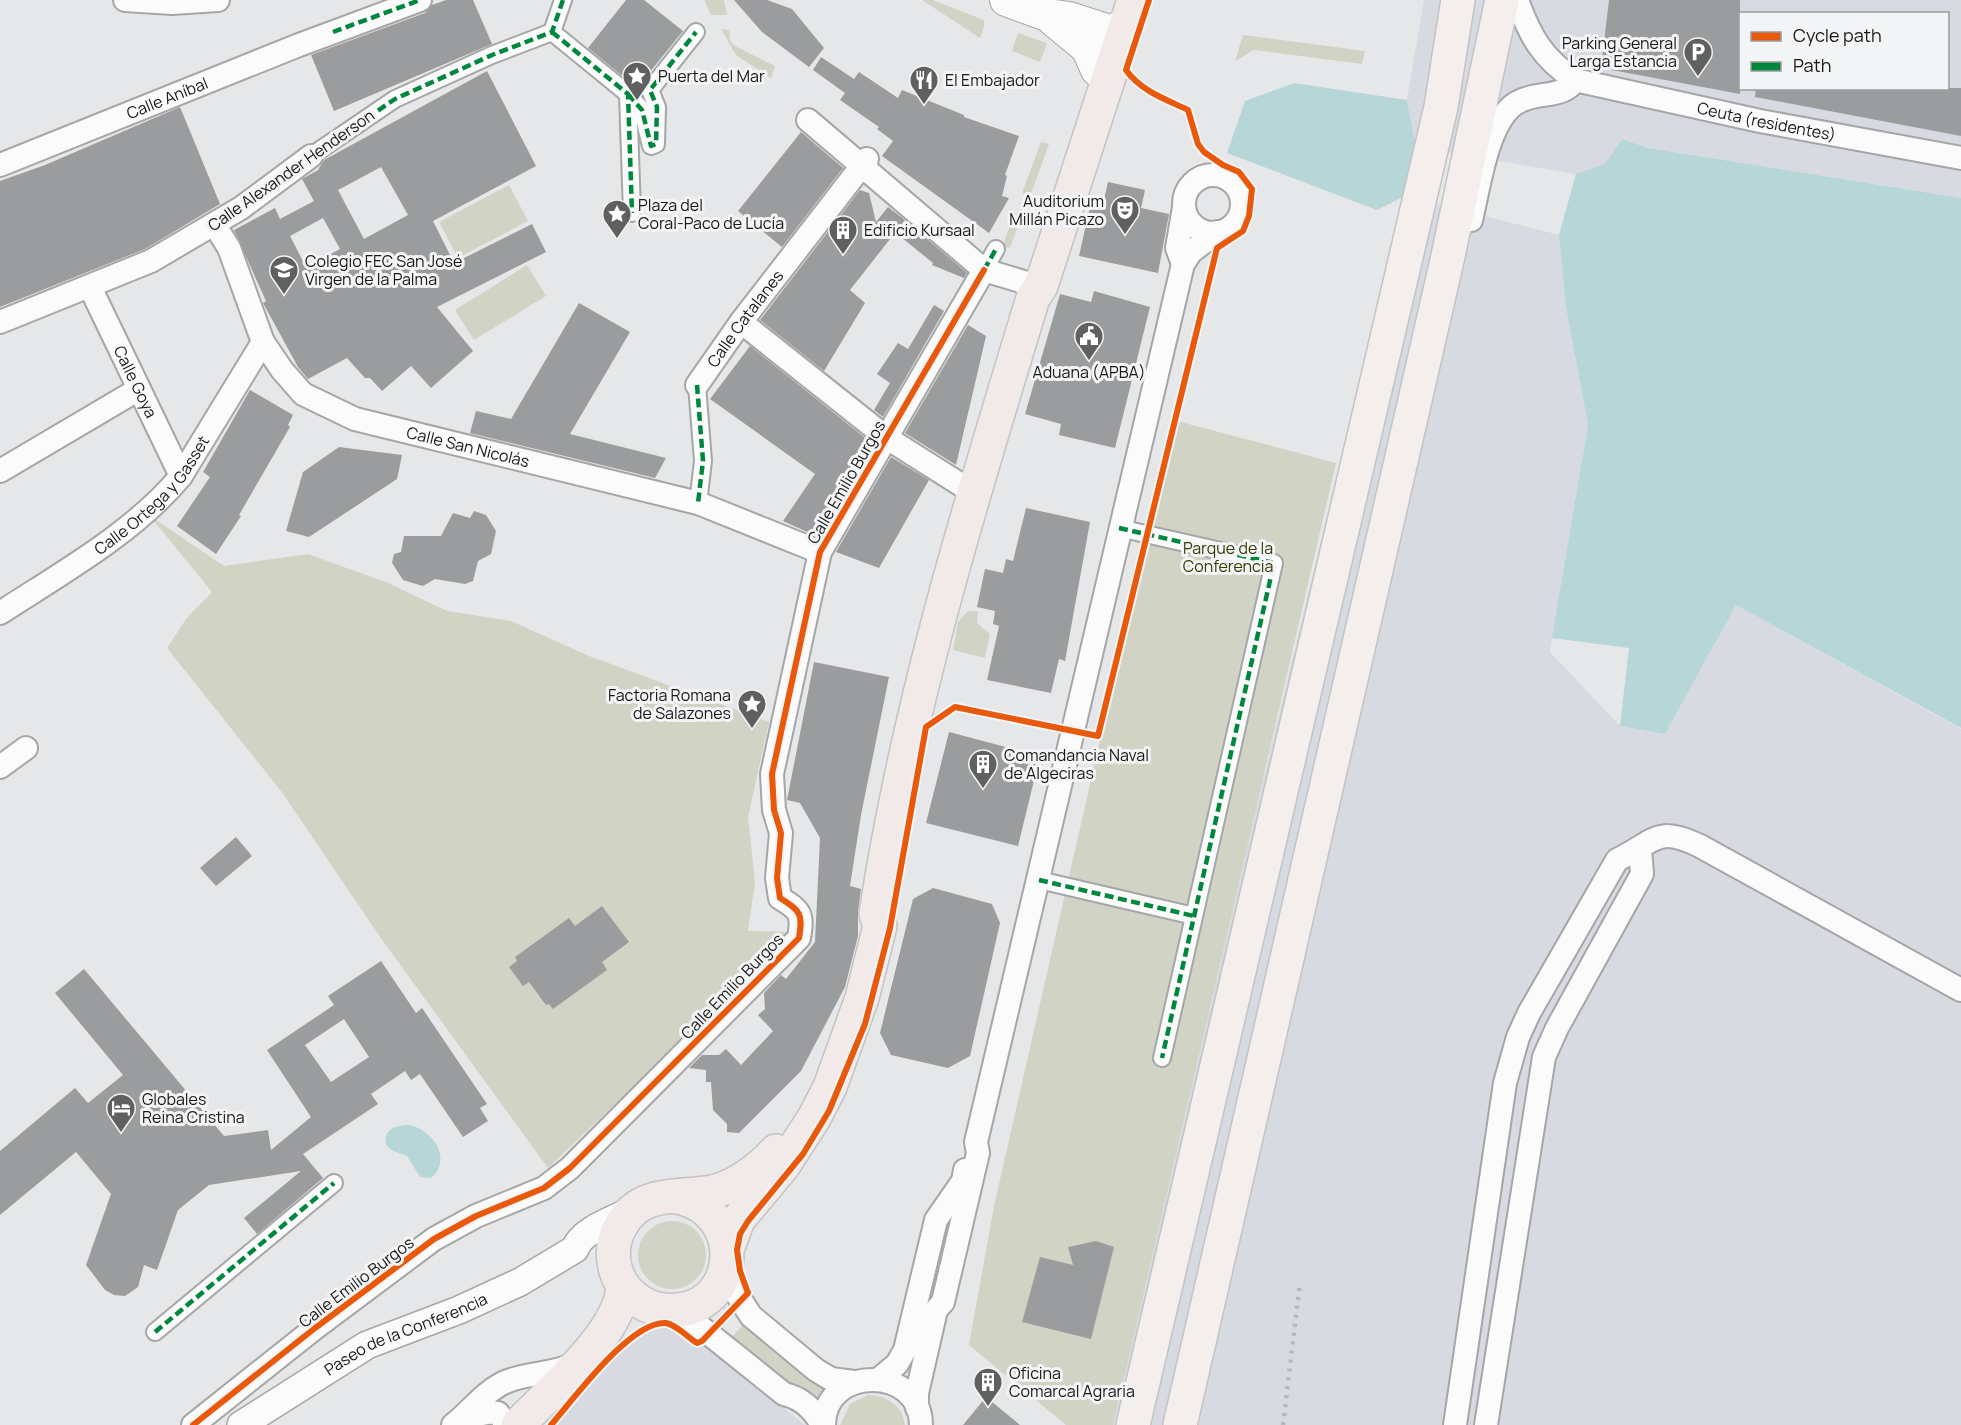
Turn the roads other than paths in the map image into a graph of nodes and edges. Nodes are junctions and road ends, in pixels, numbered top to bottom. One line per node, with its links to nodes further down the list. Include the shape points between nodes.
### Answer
1 (125, 0): 2 (street)
2 (218, 0)
3 (420, 0): 20 (street, Calle Aníbal)
4 (563, 0): 11 (street)
5 (1006, 0): 10 (main road)
6 (1502, 0): 26 (main road)
7 (1517, 0): 14 (street, via 1528,32 1559,69)
8 (1454, 6): 72 (main road, via 1441,107)
9 (1122, 13): 10 (main road, via 1069,18); 13 (highway); 30 (highway, via 1041,286)
10 (1047, 15): 13 (main road, via 1087,48)
11 (552, 32): 15 (street); 17 (street, Calle Alexander Henderson, via 395,99)
12 (696, 32): 15 (street, via 650,90 657,107 656,144 651,146 642,110)
13 (1097, 70): 30 (highway)
14 (1575, 80): 18 (street, Ceuta (residentes), via 1760,122); 26 (street, via 1570,89 1525,98 1500,120 1471,222)
15 (628, 94): 22 (street)
16 (808, 120): 19 (street)
17 (311, 156): 23 (street, Calle Alexander Henderson)
18 (1961, 158)
19 (864, 162): 28 (street); 31 (street, Calle Catalanes)
20 (0, 165)
21 (1184, 207): 24 (street, via 1194,225); 24 (street, via 1189,188 1205,176 1215,175 1233,183 1239,191 1241,210 1231,227); 27 (street, via 1177,248)
22 (632, 213)
23 (214, 224): 29 (street, Calle Alexander Henderson, via 151,261); 33 (street, Calle San Nicolás, via 229,248)
24 (1217, 232): 27 (street, via 1191,252)
25 (996, 249): 28 (street)
26 (1448, 256): 73 (main road)
27 (1183, 264): 41 (street)
28 (984, 270): 30 (street); 36 (street, Calle Emilio Burgos)
29 (90, 287): 32 (street, Calle Alexander Henderson); 35 (street, Calle Goya)
30 (1030, 290): 39 (highway)
31 (741, 321): 34 (street, Calle Catalanes); 36 (street)
32 (0, 322)
33 (263, 342): 38 (street, Calle Ortega y Gasset); 40 (street, Calle San Nicolás, via 303,394 355,419)
34 (697, 385): 40 (street, Calle Catalanes, via 704,461)
35 (139, 389): 37 (street); 38 (street, Calle Goya)
36 (887, 438): 39 (street); 42 (street, Calle Emilio Burgos)
37 (0, 471)
38 (180, 476): 43 (street, Calle Ortega y Gasset, via 165,495 108,541)
39 (974, 493): 48 (highway, via 922,678 889,830)
40 (698, 503): 42 (street, Calle San Nicolás)
41 (1119, 528): 47 (street); 49 (street, via 1274,563)
42 (820, 552): 66 (street, Calle Emilio Burgos, via 772,774 774,810 781,833 777,878 780,898 797,909 802,920 799,938 570,1168 544,1188 476,1216 434,1239)
43 (0, 613)
44 (26, 748): 45 (street)
45 (0, 767)
46 (1640, 849): 50 (street, via 1666,834 1688,840); 74 (street, via 1617,860 1518,1037 1505,1083); 75 (street, via 1642,874 1557,1028 1541,1067)
47 (1039, 880): 49 (street); 52 (street)
48 (876, 914): 54 (highway, via 867,923 851,994 827,1056 779,1148 739,1182 713,1191); 57 (highway, via 880,926 862,998 830,1087 783,1166 738,1220)
49 (1194, 916): 51 (street)
50 (1961, 990)
51 (1162, 1058)
52 (976, 1142): 62 (street, via 969,1150 963,1181 936,1220 906,1350); 64 (street, via 978,1154 944,1302 936,1310 917,1393)
53 (334, 1183): 60 (street)
54 (671, 1196): 55 (highway, via 657,1197); 57 (highway, via 691,1200 709,1211 722,1228)
55 (633, 1210): 56 (street, Paseo de la Conferencia, via 577,1242); 58 (highway, via 614,1241)
56 (575, 1249): 58 (street, via 600,1257); 67 (street, Paseo de la Conferencia, via 520,1282 367,1345)
57 (726, 1261): 59 (highway, via 709,1297 691,1307); 63 (street, via 751,1317 831,1379)
58 (619, 1276): 59 (highway, via 644,1304); 61 (highway, via 622,1297 614,1319)
59 (664, 1310): 70 (highway, via 630,1324); 71 (street, via 693,1321 784,1394 796,1396 816,1413)
60 (155, 1332)
61 (576, 1363): 65 (street, via 555,1372 501,1384); 69 (highway)
62 (879, 1379): 63 (street); 64 (street, via 902,1388)
63 (854, 1382): 71 (street, via 834,1397)
64 (919, 1417)
65 (458, 1421): 68 (street, via 489,1412 498,1413)
66 (193, 1425)
67 (241, 1425)
68 (507, 1425)
69 (518, 1425)
70 (533, 1425)
71 (823, 1425)
72 (1133, 1425)
73 (1180, 1425)
74 (1455, 1425)
75 (1486, 1425)

